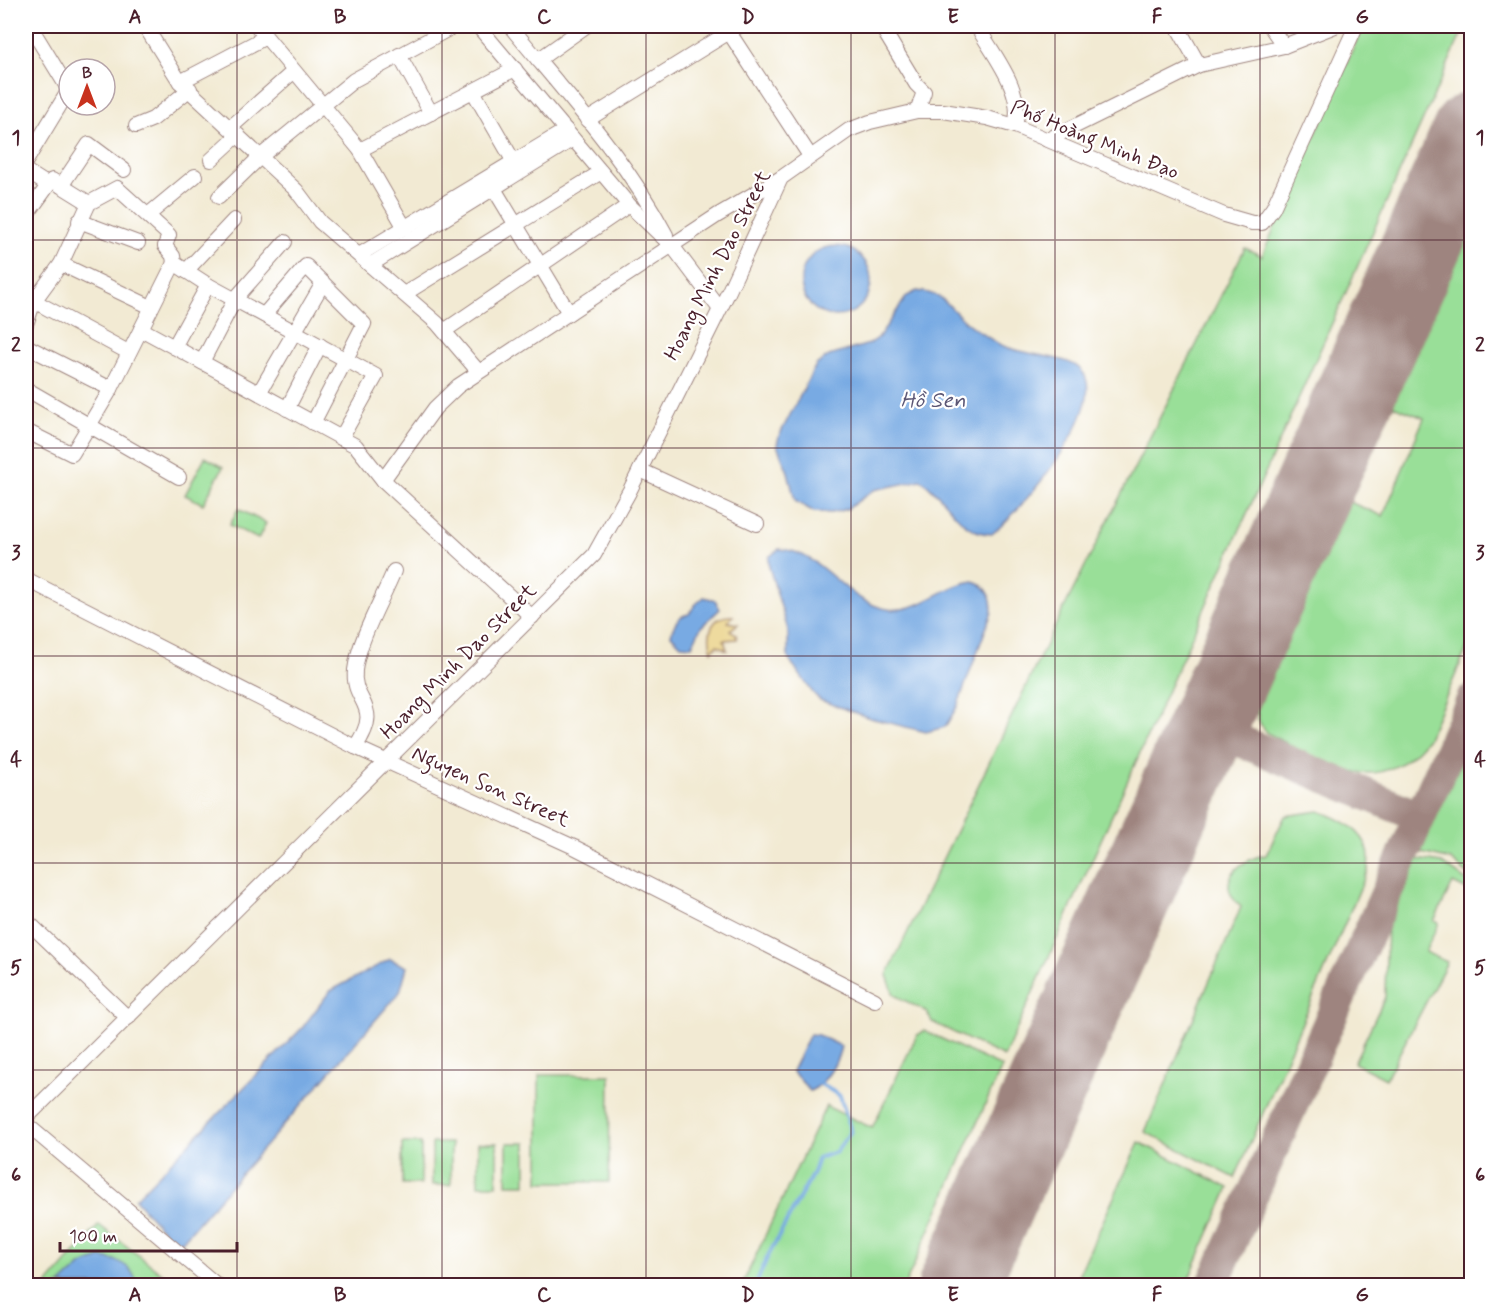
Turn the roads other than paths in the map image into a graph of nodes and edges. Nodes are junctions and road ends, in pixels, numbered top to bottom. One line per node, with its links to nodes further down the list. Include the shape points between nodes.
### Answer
1 (30, 26): 37 (street, via 69,90)
2 (145, 26): 22 (street)
3 (256, 26): 15 (street)
4 (454, 26): 17 (street)
5 (478, 26): 20 (street)
6 (510, 26): 18 (street)
7 (586, 26): 18 (street)
8 (881, 26): 25 (street, via 924,92)
9 (977, 26): 29 (street, via 1015,94)
10 (1178, 26): 19 (street)
11 (1270, 26): 16 (street)
12 (1335, 26): 16 (street)
13 (1356, 26): 32 (street, Phố Hoàng Minh Đạo, via 1273,208 1262,223 1224,215)
14 (731, 28): 27 (street); 35 (street)
15 (264, 38): 21 (street); 22 (street)
16 (1284, 46): 19 (street)
17 (399, 55): 24 (street, via 354,80); 26 (street)
18 (538, 60): 27 (street)
19 (1199, 65): 32 (street)
20 (515, 69): 23 (street); 31 (street)
21 (293, 72): 24 (street); 30 (street)
22 (185, 86): 28 (street, via 153,119); 30 (street)
23 (473, 91): 26 (street); 38 (street)
24 (322, 106): 33 (street); 34 (street)
25 (917, 111): 29 (street, Phố Hoàng Minh Đạo, via 956,112); 35 (street, Phố Hoàng Minh Đạo, via 849,130)
26 (431, 113): 33 (street)
27 (587, 120): 57 (street, via 645,195)
28 (136, 126)
29 (1015, 126): 32 (street, Phố Hoàng Minh Đạo)
30 (235, 131): 34 (street); 36 (street)
31 (569, 134): 38 (street); 41 (street); 44 (street)
32 (1047, 140)
33 (360, 150): 54 (street)
34 (261, 156): 46 (street); 58 (street, via 296,190 320,222)
35 (810, 156): 43 (street, Hoang Minh Dao Street)
36 (211, 160)
37 (26, 161)
38 (514, 162): 44 (street)
39 (124, 170): 45 (street, via 89,144)
40 (26, 171): 45 (street)
41 (601, 172): 48 (street); 53 (street)
42 (195, 176): 49 (street)
43 (781, 178): 57 (street); 70 (street, Hoang Minh Dao Street)
44 (490, 183): 53 (street); 54 (street); 61 (street)
45 (55, 186): 47 (street); 50 (street)
46 (219, 197)
47 (89, 203): 49 (street, via 117,188); 52 (street)
48 (629, 205): 57 (street); 62 (street)
49 (148, 215): 59 (street, via 169,235 165,246)
50 (26, 216)
51 (234, 220): 63 (street)
52 (79, 221): 56 (street); 60 (street)
53 (516, 224): 62 (street); 66 (street)
54 (405, 228): 58 (street)
55 (285, 242): 67 (street)
56 (138, 243)
57 (672, 247): 70 (street); 71 (street)
58 (359, 255): 61 (street)
59 (174, 263): 63 (street); 69 (street)
60 (61, 264): 68 (street); 69 (street)
61 (370, 265): 66 (street)
62 (541, 265): 71 (street); 75 (street)
63 (186, 271): 65 (street)
64 (323, 283): 72 (street, via 306,266); 76 (street); 81 (street, via 364,324)
65 (208, 285): 67 (street); 79 (street)
66 (404, 294): 75 (street)
67 (236, 298): 72 (street); 82 (street)
68 (34, 301): 73 (street); 80 (street)
69 (151, 307): 74 (street)
70 (719, 308): 92 (street, Hoang Minh Dao Street)
71 (569, 313): 83 (street)
72 (264, 315): 76 (street)
73 (26, 324)
74 (141, 329): 79 (street); 80 (street)
75 (444, 331): 83 (street)
76 (295, 332): 77 (street); 86 (street)
77 (320, 345): 81 (street); 87 (street)
78 (26, 346): 85 (street)
79 (174, 347): 82 (street)
80 (128, 352): 85 (street)
81 (345, 359): 88 (street); 91 (street, via 376,376)
82 (202, 362): 86 (street)
83 (478, 371): 94 (street, via 435,408)
84 (26, 389): 89 (street)
85 (111, 389): 89 (street)
86 (259, 393): 87 (street)
87 (287, 408): 88 (street)
88 (313, 423): 91 (street)
89 (89, 424): 90 (street, via 72,454); 93 (street)
90 (26, 431)
91 (341, 438): 94 (street, via 356,446)
92 (640, 470): 95 (street); 98 (street, Hoang Minh Dao Street, via 594,555)
93 (179, 477)
94 (383, 480): 98 (street)
95 (757, 524)
96 (394, 571): 99 (street, via 355,668 357,686 369,712 364,733)
97 (26, 579): 99 (street, Nguyen Son Street)
98 (532, 617): 100 (street, Hoang Minh Dao Street)
99 (355, 747): 100 (street, Nguyen Son Street)
100 (387, 763): 102 (street, Nguyen Son Street, via 574,847); 103 (street, Hoang Minh Dao Street)
101 (26, 921): 103 (street)
102 (875, 1000)
103 (128, 1018): 104 (street, Hoang Minh Dao Street)
104 (26, 1118)
105 (26, 1124): 106 (street)
106 (218, 1286)

